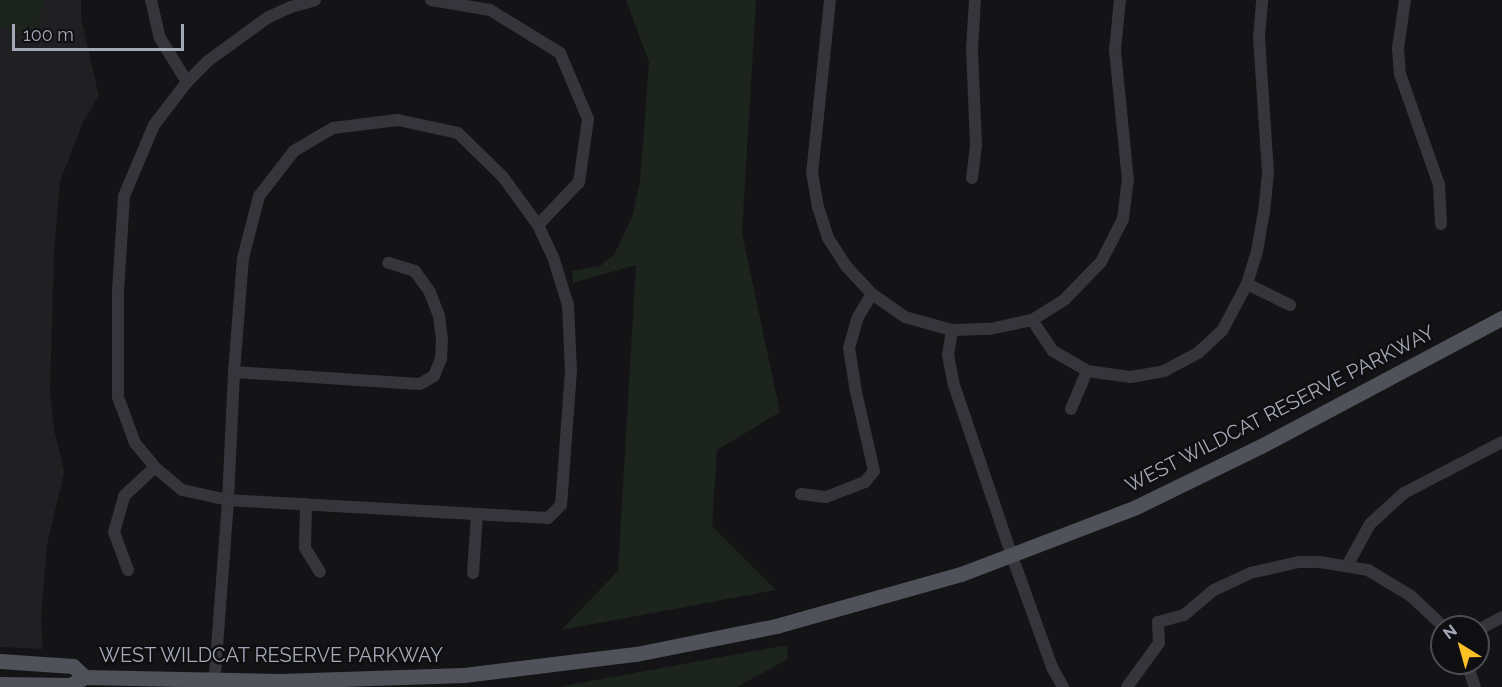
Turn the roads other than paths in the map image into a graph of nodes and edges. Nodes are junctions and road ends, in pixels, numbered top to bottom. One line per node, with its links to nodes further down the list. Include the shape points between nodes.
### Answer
1 (151, 0): 10 (street, via 160,38)
2 (315, 0): 9 (street)
3 (431, 0): 13 (street, via 490,10 560,53 588,119 579,182)
4 (830, 0): 16 (street, via 812,173 828,238 846,266)
5 (975, 0): 11 (street, via 972,48 976,145)
6 (1120, 0): 19 (street, via 1115,50 1128,181 1124,219 1101,262 1065,299)
7 (1262, 0): 15 (street, via 1259,37 1268,173 1257,251)
8 (1405, 0): 12 (street, via 1398,48 1400,74 1438,185)
9 (290, 3): 10 (street, via 234,41)
10 (187, 82): 25 (street, via 154,125 124,196 118,290 118,398 135,443)
11 (972, 178)
12 (1441, 224)
13 (538, 225): 22 (street, via 503,177 458,133 398,120 333,128 294,151 259,196 243,258); 29 (street, via 568,305 571,370 561,506 548,518)
14 (388, 263): 22 (street, via 415,271 430,292 442,340 434,376 420,384)
15 (1247, 284): 17 (street); 21 (street, via 1222,331 1198,353 1164,371 1131,377)
16 (872, 294): 20 (street, via 905,317); 26 (street, via 858,317 849,348 874,471 865,482 826,497)
17 (1290, 305)
18 (1502, 318): 30 (main road, WEST WILDCAT RESERVE PARKWAY, via 1223,466 1136,507)
19 (1032, 320): 20 (street, via 990,329); 21 (street, via 1053,351)
20 (952, 330): 30 (street, via 948,355 954,385)
21 (1087, 371): 23 (street)
22 (234, 372): 27 (street)
23 (1071, 409)
24 (1502, 442): 31 (street, via 1404,493 1370,524)
25 (155, 467): 27 (street, via 182,490); 32 (street, via 124,496 114,532)
26 (801, 494)
27 (228, 500): 28 (street); 39 (street)
28 (306, 504): 29 (street); 33 (street, via 304,548)
29 (477, 514): 34 (street)
30 (1012, 556): 39 (main road, WEST WILDCAT RESERVE PARKWAY, via 832,612 726,638 626,656 464,675); 40 (street)
31 (1347, 566): 35 (street, via 1368,570 1411,596); 41 (street, via 1299,562 1250,573 1214,590 1184,615 1158,622 1159,643)
32 (128, 570)
33 (320, 572)
34 (473, 573)
35 (1431, 615)
36 (0, 662): 37 (main road, WEST WILDCAT RESERVE PARKWAY, via 74,666)
37 (85, 677): 38 (main road, WEST WILDCAT RESERVE PARKWAY, via 70,685); 39 (main road, WEST WILDCAT RESERVE PARKWAY)
38 (0, 684)
39 (214, 684)
40 (1063, 687)
41 (1127, 687)

